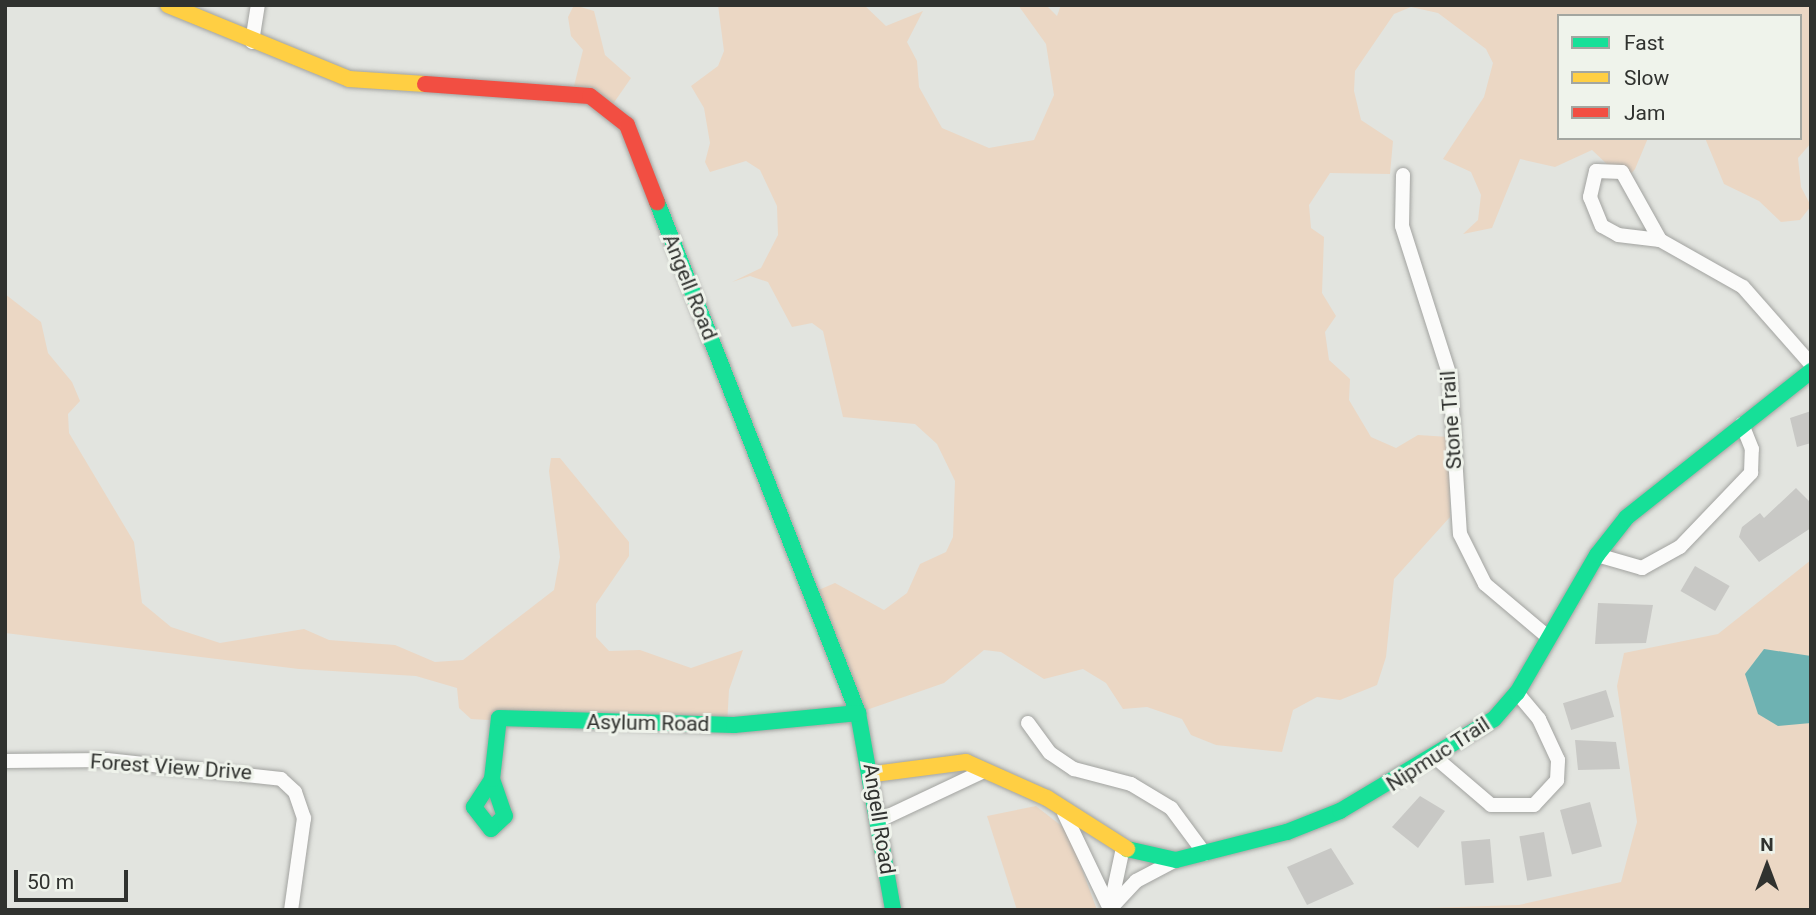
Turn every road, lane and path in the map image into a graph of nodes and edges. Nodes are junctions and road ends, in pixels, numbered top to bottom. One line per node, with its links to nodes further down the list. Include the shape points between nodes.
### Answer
1 (168, 5): 3 (street, Angell Road)
2 (258, 5): 3 (street)
3 (252, 42): 12 (street, Angell Road, via 377,84 590,96 627,125 814,587)
4 (1404, 175): 10 (street, Stone Trail, via 1402,226 1450,376 1460,534 1485,584)
5 (1660, 240): 5 (street, via 1622,172 1596,171 1590,197 1602,226 1618,234); 6 (street, via 1743,287)
6 (1811, 364)
7 (1811, 371): 8 (street, Nipmuc Trail)
8 (1742, 424): 9 (street, Nipmuc Trail, via 1657,487); 9 (street, via 1752,449 1751,473 1680,547 1643,568)
9 (1597, 555): 10 (street, Nipmuc Trail)
10 (1548, 636): 11 (street, Nipmuc Trail)
11 (1517, 693): 14 (street, Nipmuc Trail, via 1494,719); 14 (street, via 1539,719 1558,760 1557,780 1534,804 1491,805)
12 (858, 713): 17 (street, Angell Road); 18 (street, Asylum Road, via 734,725 499,718)
13 (1028, 723): 22 (street, via 1050,753 1074,769 1131,784 1171,808)
14 (1436, 758): 22 (street, Nipmuc Trail, via 1340,811)
15 (5, 761): 25 (street, Forest View Drive, via 107,760 281,779 295,792 303,818)
16 (982, 772): 17 (street, Nipmuc Trail, via 966,762); 19 (street, Nipmuc Trail, via 1016,782); 20 (street)
17 (874, 774): 20 (street, Angell Road)
18 (492, 779)
19 (1064, 813): 21 (street, Nipmuc Trail); 24 (street)
20 (882, 819): 26 (street, Angell Road)
21 (1123, 848): 23 (street, Nipmuc Trail); 24 (street)
22 (1205, 854): 23 (street, Nipmuc Trail)
23 (1176, 860): 24 (street, via 1136,881)
24 (1110, 909)
25 (291, 910)
26 (893, 910)

